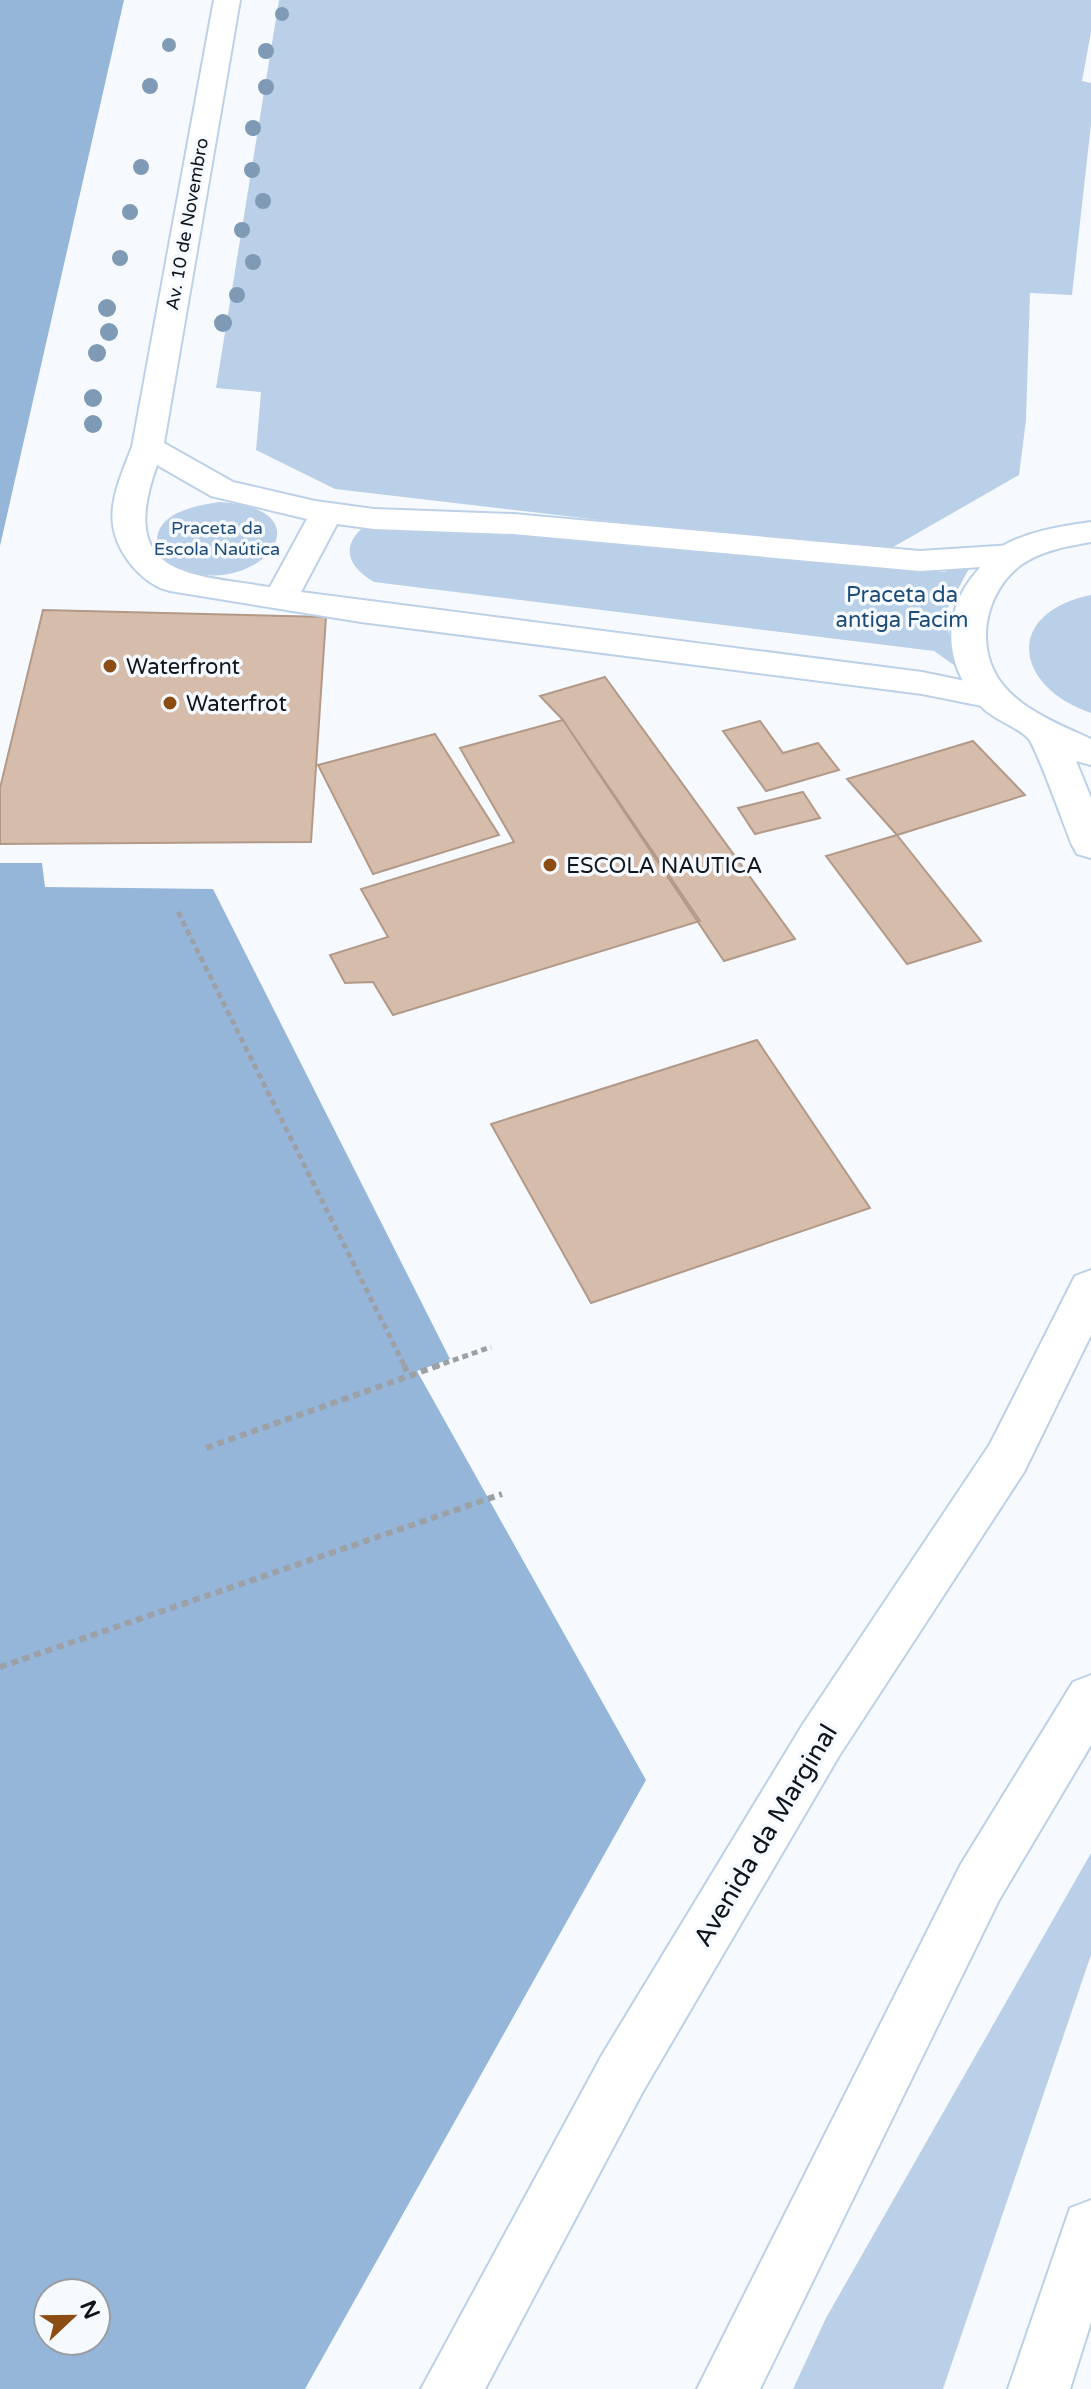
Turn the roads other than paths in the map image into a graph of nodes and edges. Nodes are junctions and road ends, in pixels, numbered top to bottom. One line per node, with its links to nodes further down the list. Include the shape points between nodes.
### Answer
1 (227, 0): 2 (street, Av. 10 de Novembro)
2 (148, 447): 4 (street, via 222,489); 7 (street, Av. 10 de Novembro, via 127,516 132,546 148,566 170,581)
3 (1091, 504): 5 (main road)
4 (326, 513): 6 (street, via 513,524 920,561); 7 (street)
5 (1081, 533): 6 (main road)
6 (1012, 555): 8 (main road, via 981,585 970,608 967,632 974,668)
7 (281, 599): 8 (street, Av. 10 de Novembro, via 922,683)
8 (992, 697): 9 (main road)
9 (1045, 732): 10 (main road); 11 (main road)
10 (1091, 753)
11 (1091, 845)
12 (1091, 1288): 15 (main road, Avenida da Marginal, via 1007,1458 821,1740 622,2074)
13 (1091, 1698): 16 (main road, via 980,1882)
14 (1091, 2229): 17 (main road)
15 (452, 2389)
16 (728, 2389)
17 (1039, 2389)

